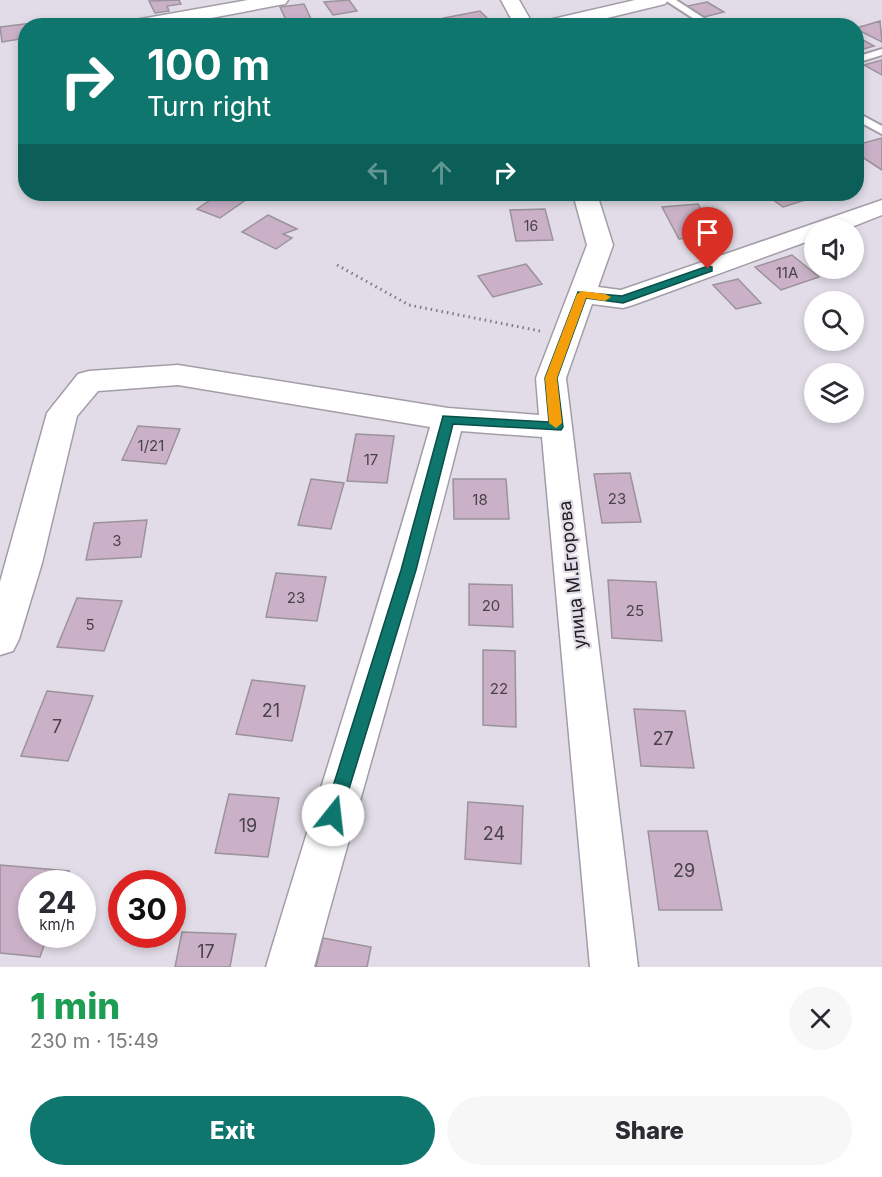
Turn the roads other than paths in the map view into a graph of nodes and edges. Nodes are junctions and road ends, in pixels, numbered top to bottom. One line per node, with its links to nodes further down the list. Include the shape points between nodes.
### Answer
1 (279, 0): 5 (street)
2 (510, 0): 6 (street)
3 (659, 0): 7 (street)
4 (670, 0): 8 (lane)
5 (179, 18)
6 (520, 18)
7 (581, 18)
8 (699, 18)
9 (882, 52): 10 (lane)
10 (864, 58)
11 (864, 120): 12 (lane)
12 (882, 130)
13 (587, 201): 17 (street, улица М.Егорова, via 600,245)
14 (882, 207): 15 (street)
15 (849, 219)
16 (804, 235): 17 (street, via 623,299)
17 (582, 294): 19 (street, улица М.Егорова, via 551,378)
18 (448, 419): 19 (street); 20 (street, via 178,375 89,381 62,413 24,563); 21 (street, via 408,570)
19 (556, 427): 22 (street, улица М.Егорова)
20 (0, 639)
21 (290, 967)
22 (614, 967)

